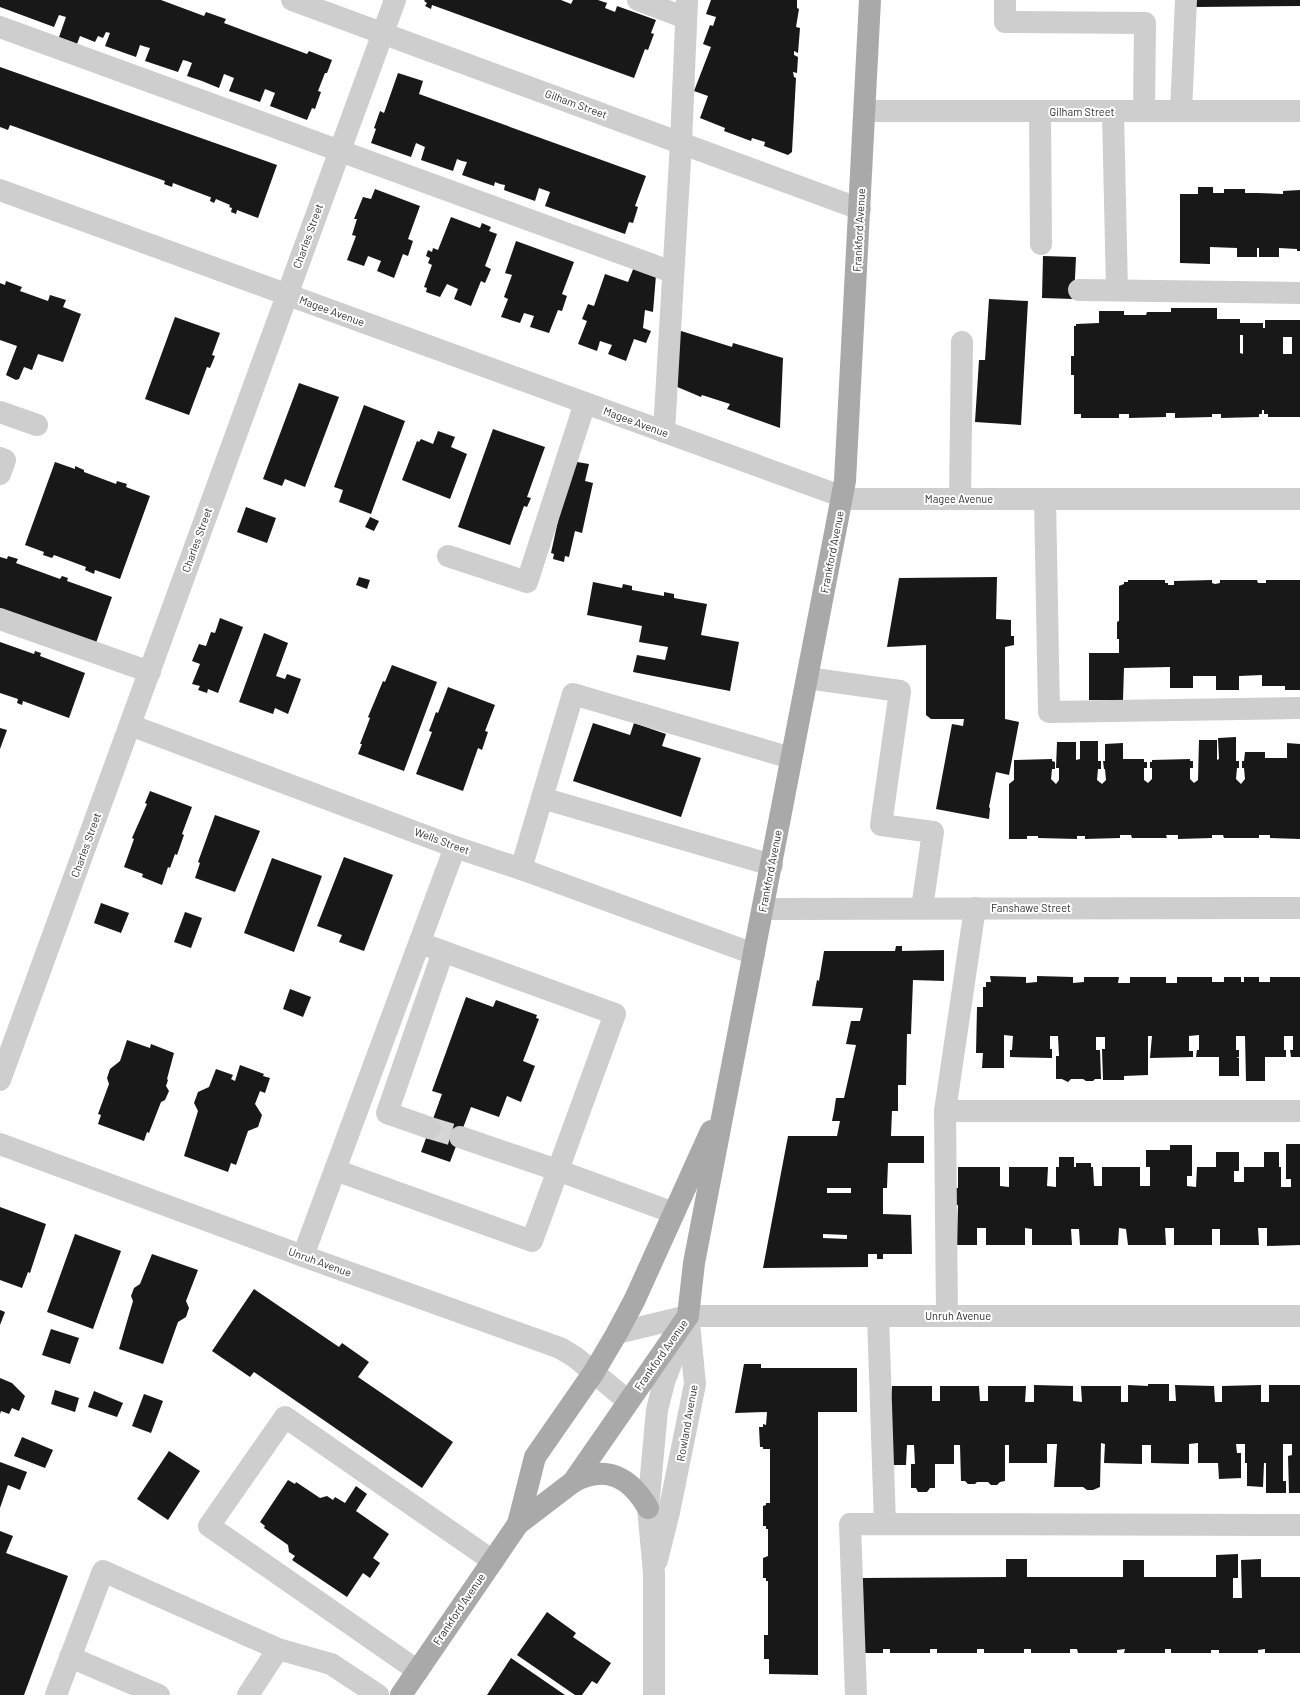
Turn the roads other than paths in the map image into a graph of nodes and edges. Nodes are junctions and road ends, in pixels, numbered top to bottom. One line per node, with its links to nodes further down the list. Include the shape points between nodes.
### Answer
1 (292, 0): 9 (street, Gilham Street)
2 (395, 0): 9 (street, Charles Street)
3 (638, 0): 7 (street)
4 (870, 0): 12 (main road, Frankford Avenue)
5 (1005, 0): 15 (street, via 1005,22 1145,23)
6 (1186, 0): 10 (street)
7 (687, 9): 16 (street)
8 (0, 27): 17 (street)
9 (382, 33): 16 (street, Gilham Street); 17 (street, Charles Street)
10 (1181, 111): 11 (street, Gilham Street); 15 (street, Gilham Street)
11 (1300, 111)
12 (865, 112): 13 (street, Gilham Street); 19 (main road, Frankford Avenue)
13 (1040, 112): 14 (street, Gilham Street); 20 (street)
14 (1113, 112): 15 (street, Gilham Street); 23 (street)
15 (1144, 112)
16 (681, 143): 19 (street, Gilham Street); 21 (street)
17 (340, 150): 21 (street); 25 (street, Charles Street)
18 (0, 190): 25 (street, Magee Avenue)
19 (860, 209): 33 (main road, Frankford Avenue)
20 (1041, 244)
21 (672, 272): 30 (street)
22 (1079, 290): 23 (street)
23 (1117, 290): 24 (street)
24 (1300, 293)
25 (287, 294): 27 (street, Magee Avenue); 39 (street, Charles Street)
26 (962, 342): 34 (street)
27 (585, 403): 30 (street, Magee Avenue); 37 (street, via 527,582)
28 (0, 412): 29 (street)
29 (37, 425)
30 (664, 432): 33 (street, Magee Avenue)
31 (0, 458): 32 (street, via 5,460)
32 (0, 474)
33 (843, 497): 34 (street, Magee Avenue); 40 (main road, Frankford Avenue)
34 (960, 499): 35 (street, Magee Avenue)
35 (1045, 499): 36 (street, Magee Avenue); 41 (street, via 1049,712)
36 (1300, 499)
37 (448, 556)
38 (0, 619): 39 (street)
39 (150, 672): 42 (street, Charles Street)
40 (807, 678): 43 (main road, Frankford Avenue); 48 (street, via 900,691 881,825 933,832)
41 (1300, 708)
42 (130, 725): 45 (street, Wells Street); 55 (street, Charles Street)
43 (791, 758): 44 (street, via 573,694); 46 (main road, Frankford Avenue)
44 (542, 798): 46 (street); 47 (street)
45 (455, 847): 47 (street, Wells Street); 52 (street)
46 (772, 866): 51 (main road, Frankford Avenue)
47 (521, 869): 54 (street, Wells Street)
48 (922, 908): 49 (street, Fanshawe Street); 51 (street, Fanshawe Street)
49 (975, 908): 50 (street, Fanshawe Street); 57 (street)
50 (1300, 908)
51 (763, 909): 54 (main road, Frankford Avenue)
52 (420, 944): 53 (street); 62 (street)
53 (444, 952): 59 (street, via 387,1113); 63 (street, via 614,1014)
54 (754, 954): 56 (main road, Frankford Avenue)
55 (0, 1080)
56 (727, 1097): 64 (main road, Frankford Avenue); 66 (main road, Frankford Avenue, via 694,1263)
57 (945, 1111): 58 (street); 68 (street)
58 (1300, 1112)
59 (430, 1128)
60 (460, 1137): 63 (street)
61 (0, 1144): 65 (street, Unruh Avenue)
62 (335, 1170): 63 (street, via 532,1241); 65 (street)
63 (557, 1170): 64 (street)
64 (674, 1213): 70 (main road, Frankford Avenue)
65 (303, 1256): 71 (street, Unruh Avenue, via 560,1348)
66 (688, 1316): 67 (street, Unruh Avenue); 70 (street, Unruh Avenue); 72 (main road, Frankford Avenue); 74 (street, Rowland Avenue, via 664,1382 657,1410); 79 (street, Rowland Avenue, via 695,1384)
67 (878, 1316): 68 (street, Unruh Avenue); 76 (street)
68 (947, 1316): 69 (street, Unruh Avenue)
69 (1300, 1316)
70 (617, 1333): 71 (main road, Frankford Avenue)
71 (594, 1372): 72 (street, Unruh Avenue); 75 (main road, Frankford Avenue, via 535,1457)
72 (628, 1401): 73 (main road, Frankford Avenue)
73 (573, 1482): 74 (main road, via 594,1473 618,1478 634,1488); 75 (main road, Frankford Avenue)
74 (648, 1508): 79 (street, Rowland Avenue)
75 (518, 1524): 78 (main road, Frankford Avenue)
76 (884, 1524): 77 (street); 89 (street, via 850,1524)
77 (1300, 1525)
78 (493, 1561): 82 (main road, Frankford Avenue); 82 (street, via 285,1417 209,1526)
79 (654, 1573): 88 (street, Rowland Avenue)
80 (278, 1649): 81 (street, via 103,1571); 85 (street); 86 (street, via 331,1664)
81 (70, 1657): 83 (street); 84 (street)
82 (418, 1670): 87 (main road, Frankford Avenue)
83 (56, 1695)
84 (159, 1695)
85 (248, 1695)
86 (378, 1695)
87 (401, 1695)
88 (654, 1695)
89 (856, 1695)

